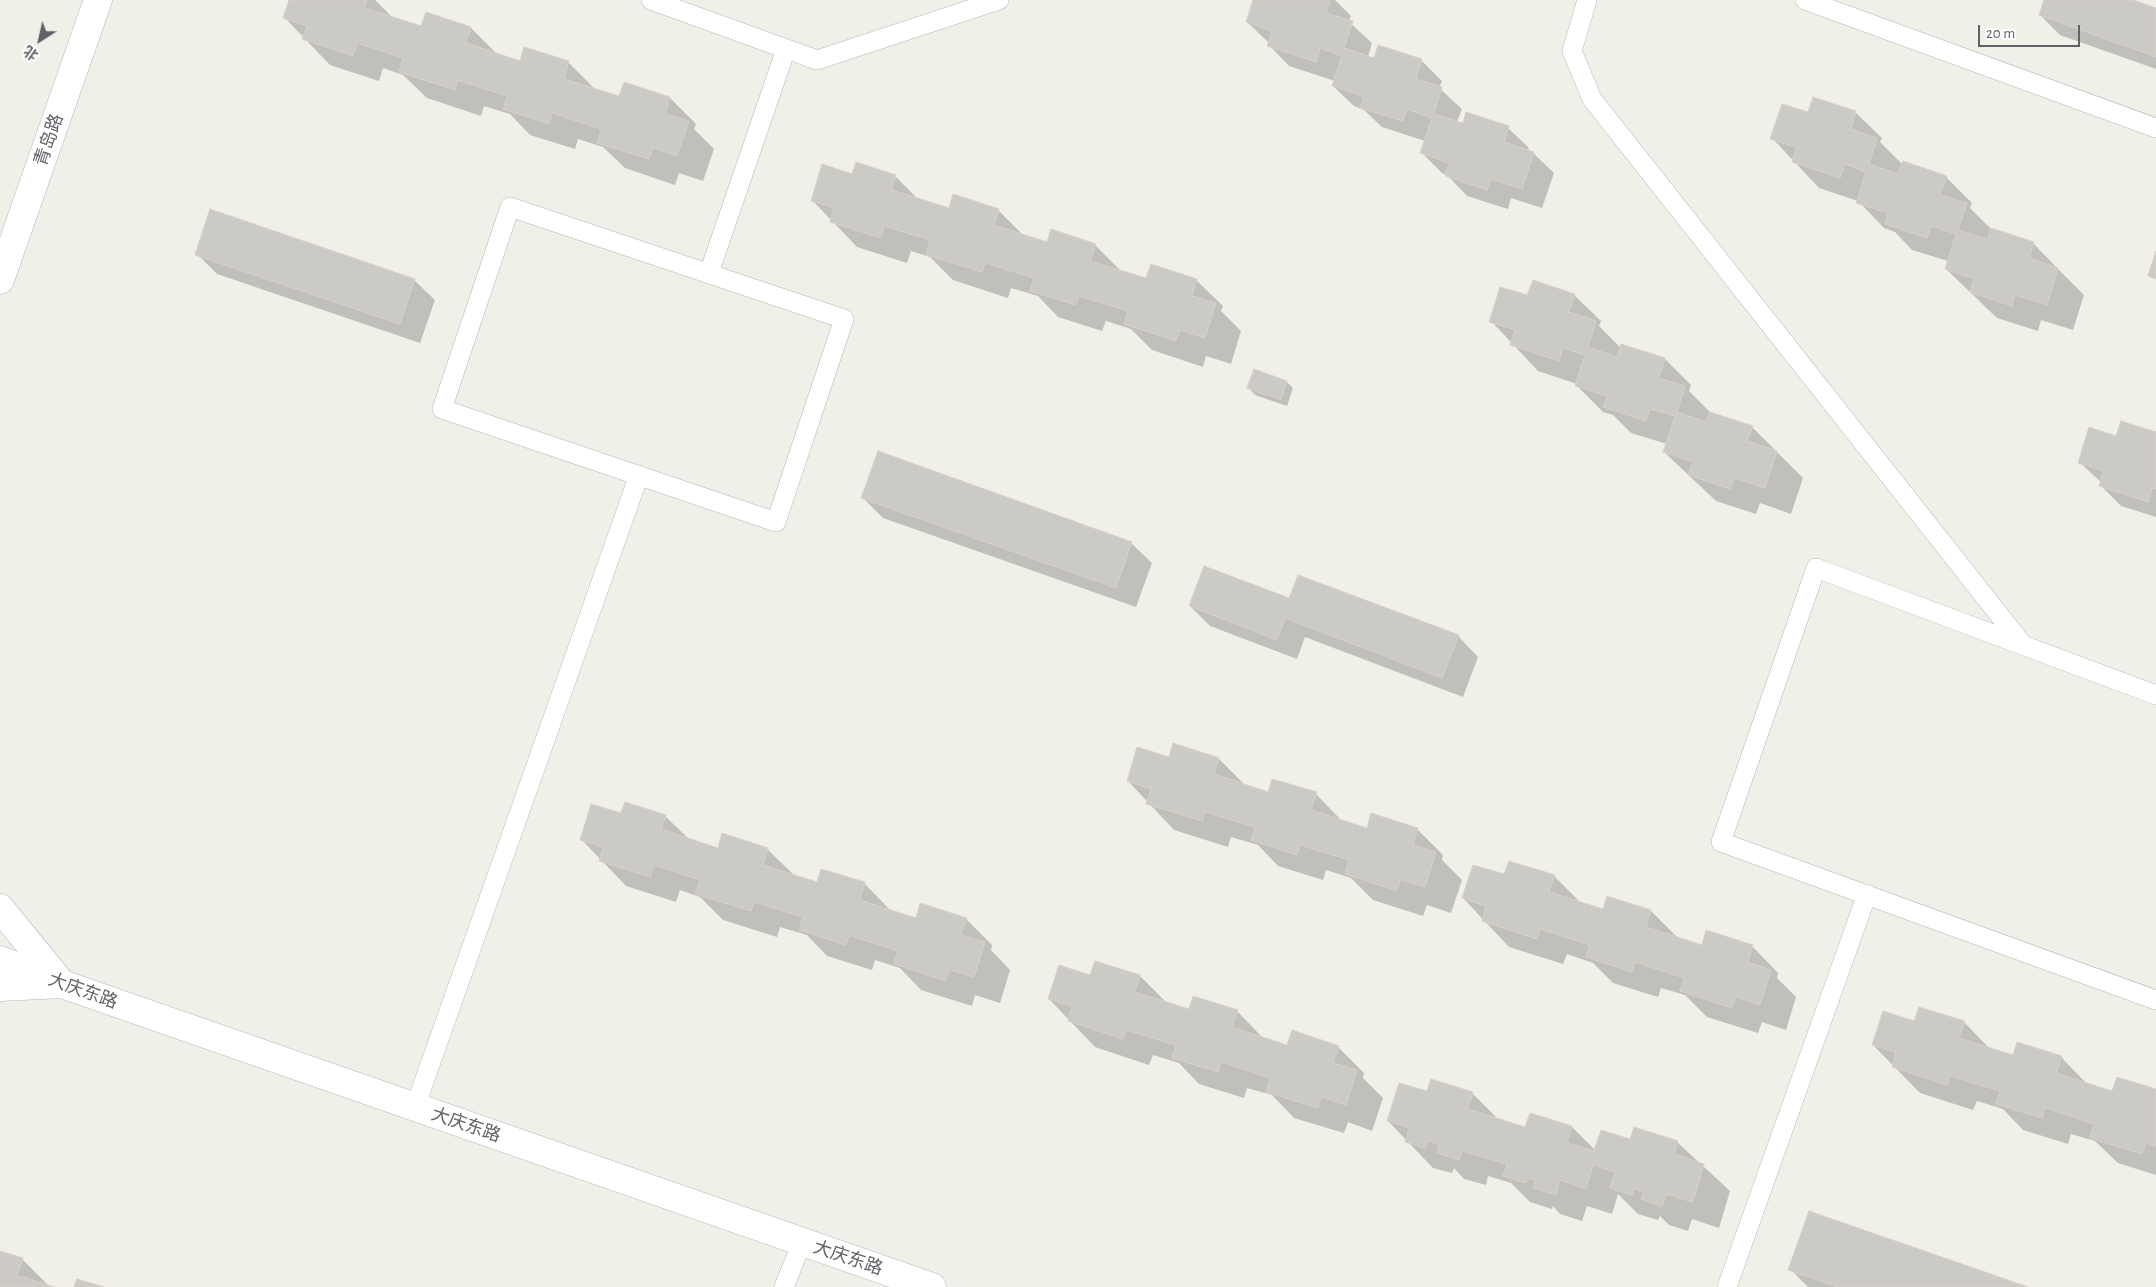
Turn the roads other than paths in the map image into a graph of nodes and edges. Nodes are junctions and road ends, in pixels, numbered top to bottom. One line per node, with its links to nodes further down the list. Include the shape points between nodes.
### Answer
1 (98, 0): 9 (main road, 青岛路)
2 (651, 0): 6 (lane)
3 (999, 0): 6 (lane, via 817,60)
4 (1587, 0): 11 (lane, via 1572,50 1592,99)
5 (1805, 0): 7 (lane)
6 (786, 49): 8 (lane)
7 (2156, 128)
8 (709, 273): 10 (lane, via 844,318 776,522); 10 (lane, via 510,207 442,409)
9 (0, 280)
10 (639, 475): 19 (lane)
11 (2024, 646): 12 (lane); 13 (lane, via 1816,568 1721,842)
12 (2156, 695)
13 (1866, 894): 18 (lane); 23 (lane)
14 (0, 908): 16 (main road)
15 (0, 960): 16 (main road, 大庆东路)
16 (62, 984): 17 (main road); 19 (main road, 大庆东路)
17 (0, 988)
18 (2156, 1000)
19 (415, 1108): 20 (main road, 大庆东路)
20 (802, 1242): 21 (lane); 22 (main road, 大庆东路)
21 (784, 1287)
22 (932, 1287)
23 (1727, 1287)

